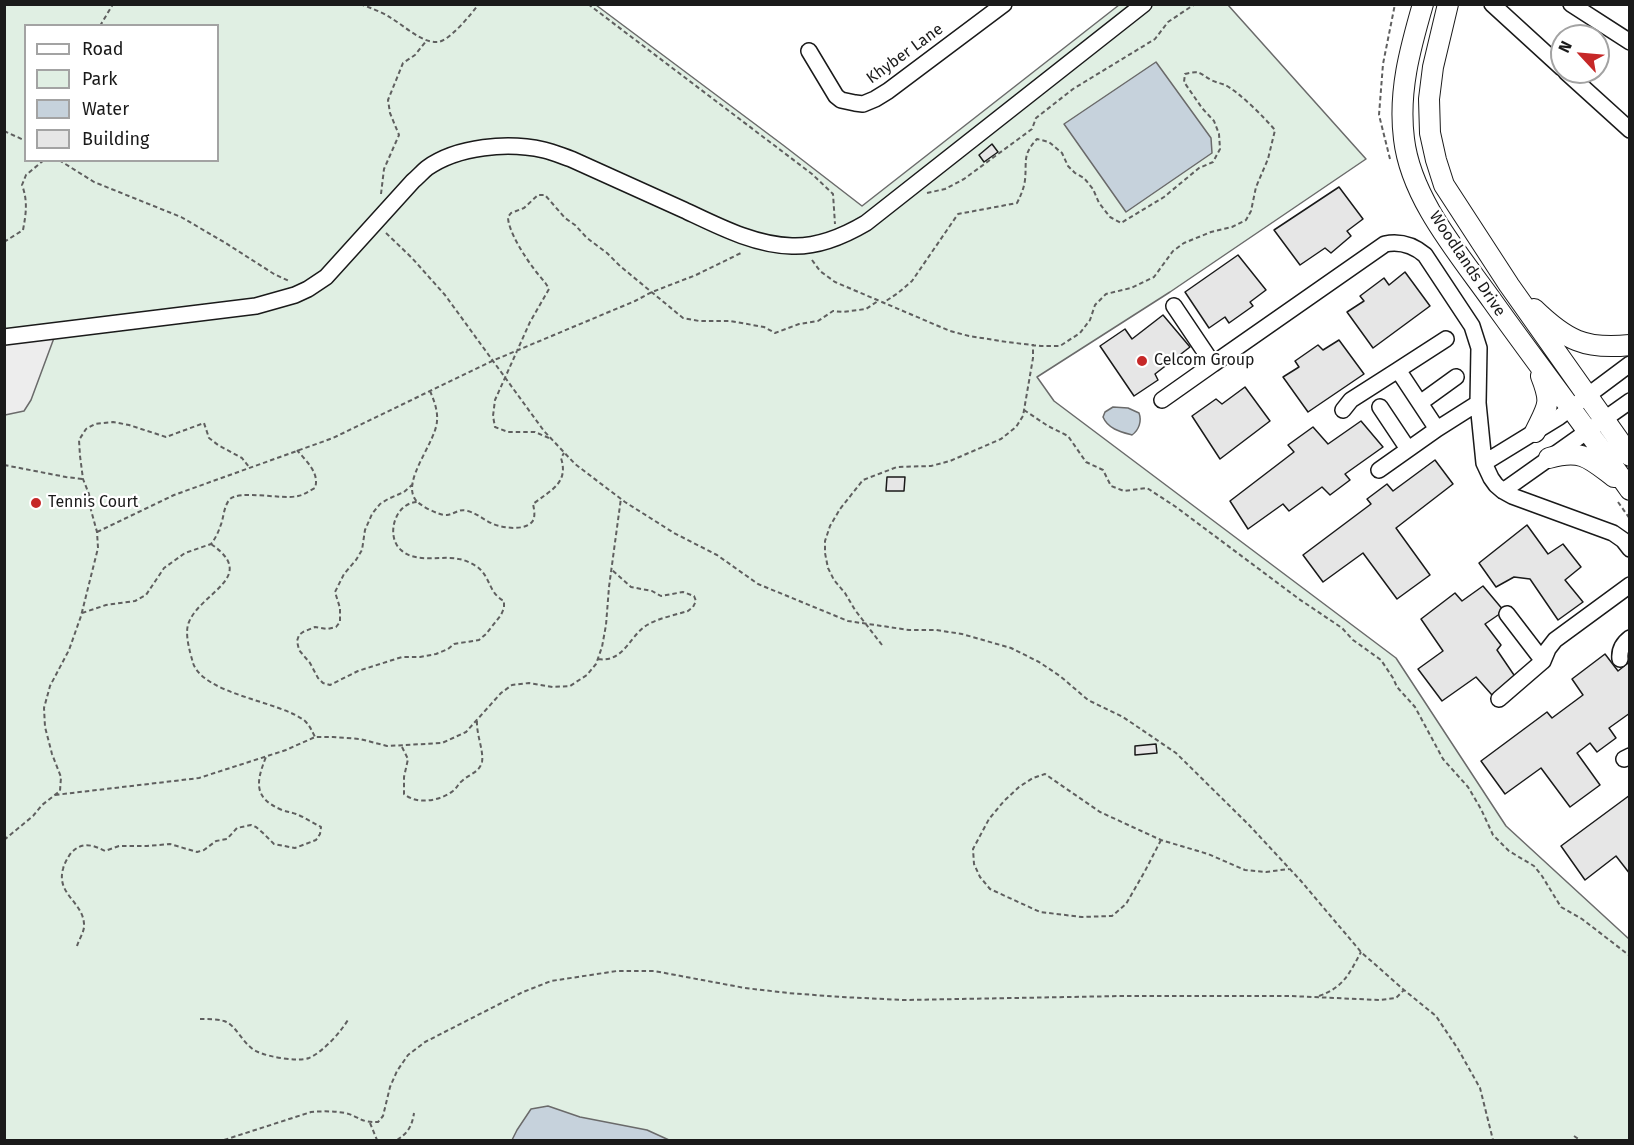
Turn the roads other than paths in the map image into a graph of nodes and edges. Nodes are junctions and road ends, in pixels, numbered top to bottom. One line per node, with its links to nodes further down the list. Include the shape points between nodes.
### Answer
1 (1004, 4): 8 (street, Khyber Lane, via 888,91 863,104 849,103 836,96)
2 (1144, 4): 14 (street, via 866,223 825,242 809,246 766,243 545,150 518,146 475,148 428,167 326,277 295,295 256,306)
3 (1422, 4): 17 (main road, Woodlands Drive, via 1404,77 1402,106 1411,167 1438,225)
4 (1492, 4): 9 (street)
5 (1571, 4): 7 (street)
6 (1448, 5): 12 (main road, Woodlands Drive, via 1432,67 1430,133 1444,185)
7 (1629, 42)
8 (809, 51)
9 (1550, 57)
10 (1579, 84): 11 (street)
11 (1629, 130)
12 (1509, 285): 16 (main road, via 1569,337 1589,346); 22 (main road, Woodlands Drive)
13 (1174, 306): 18 (street)
14 (4, 337)
15 (1446, 339): 20 (street)
16 (1629, 345)
17 (1536, 362): 28 (main road, Woodlands Drive); 32 (main road, via 1548,401)
18 (1213, 364): 23 (street); 26 (street, via 1385,244 1400,243 1425,255 1472,326 1479,348)
19 (1629, 364): 22 (street)
20 (1398, 370): 25 (street); 29 (street, via 1351,400)
21 (1456, 377): 25 (street)
22 (1587, 396): 28 (street); 30 (main road, Woodlands Drive)
23 (1162, 400)
24 (1629, 401): 30 (street)
25 (1420, 403): 31 (street)
26 (1478, 404): 31 (street); 36 (street)
27 (1380, 407): 33 (street)
28 (1571, 408): 30 (main road, Woodlands Drive); 32 (street)
29 (1343, 410)
30 (1595, 424): 34 (main road, Woodlands Drive); 35 (street); 38 (main road, Woodlands Drive)
31 (1437, 429): 33 (street)
32 (1535, 432): 36 (street)
33 (1408, 449): 37 (street)
34 (1629, 456)
35 (1549, 458): 38 (main road, via 1580,455); 39 (street)
36 (1484, 463): 39 (street)
37 (1379, 470)
38 (1629, 489)
39 (1503, 491): 40 (street, via 1613,533)
40 (1629, 549)
41 (1629, 585): 45 (street, via 1556,640)
42 (1507, 614): 45 (street)
43 (1629, 638): 44 (street, via 1621,648)
44 (1620, 659)
45 (1543, 661): 46 (street)
46 (1499, 699)

